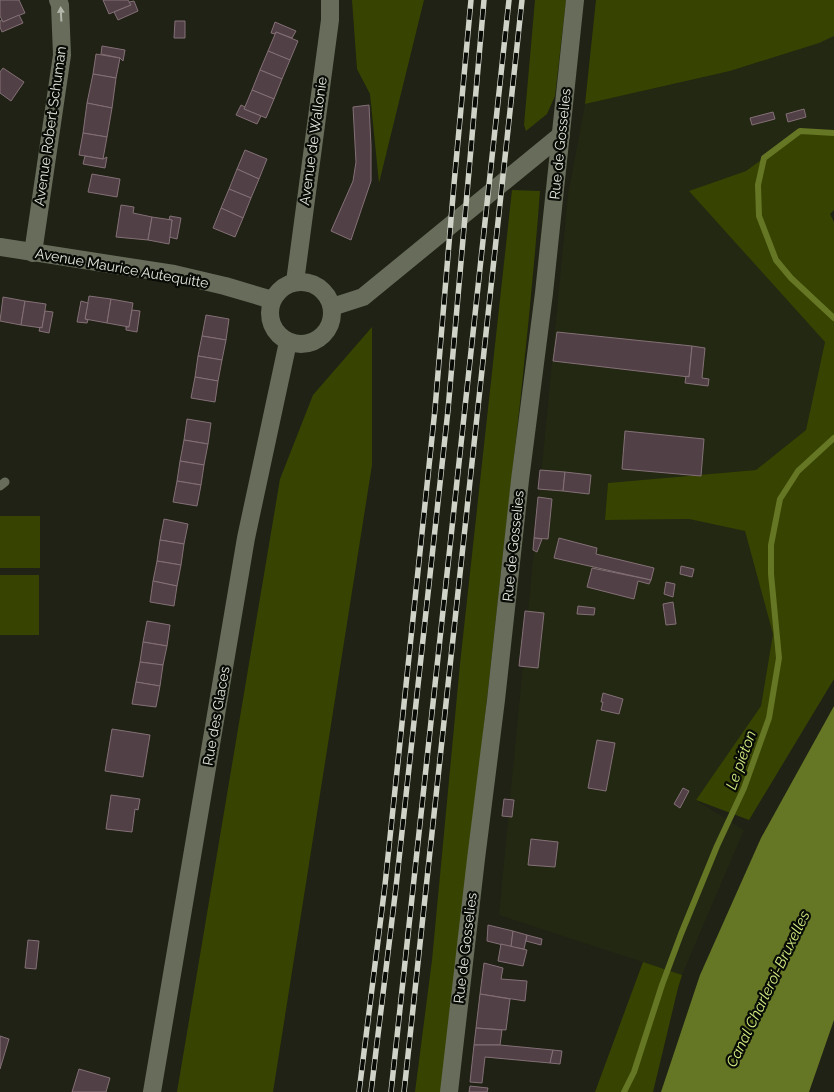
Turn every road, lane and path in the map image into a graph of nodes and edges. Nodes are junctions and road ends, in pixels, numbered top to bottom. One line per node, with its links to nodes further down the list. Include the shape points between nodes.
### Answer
1 (58, 0): 6 (street, Avenue Robert Schuman, one-way to 1, via 62,55)
2 (330, 0): 7 (street, Avenue de Wallonie)
3 (575, 0): 4 (street, Rue de Gosselies)
4 (561, 135): 9 (street, via 363,297); 12 (street, Rue de Gosselies)
5 (0, 247): 6 (street, Avenue Maurice Autequitte)
6 (33, 253): 8 (street, Avenue Maurice Autequitte, via 174,274)
7 (295, 282): 8 (street, via 282,287); 9 (street, via 312,283 326,293)
8 (272, 300): 10 (street, via 269,315 277,333)
9 (332, 307): 10 (street, via 330,325 321,337 303,344)
10 (288, 342): 11 (street, Rue des Glaces, via 246,538)
11 (152, 1092)
12 (449, 1092)

